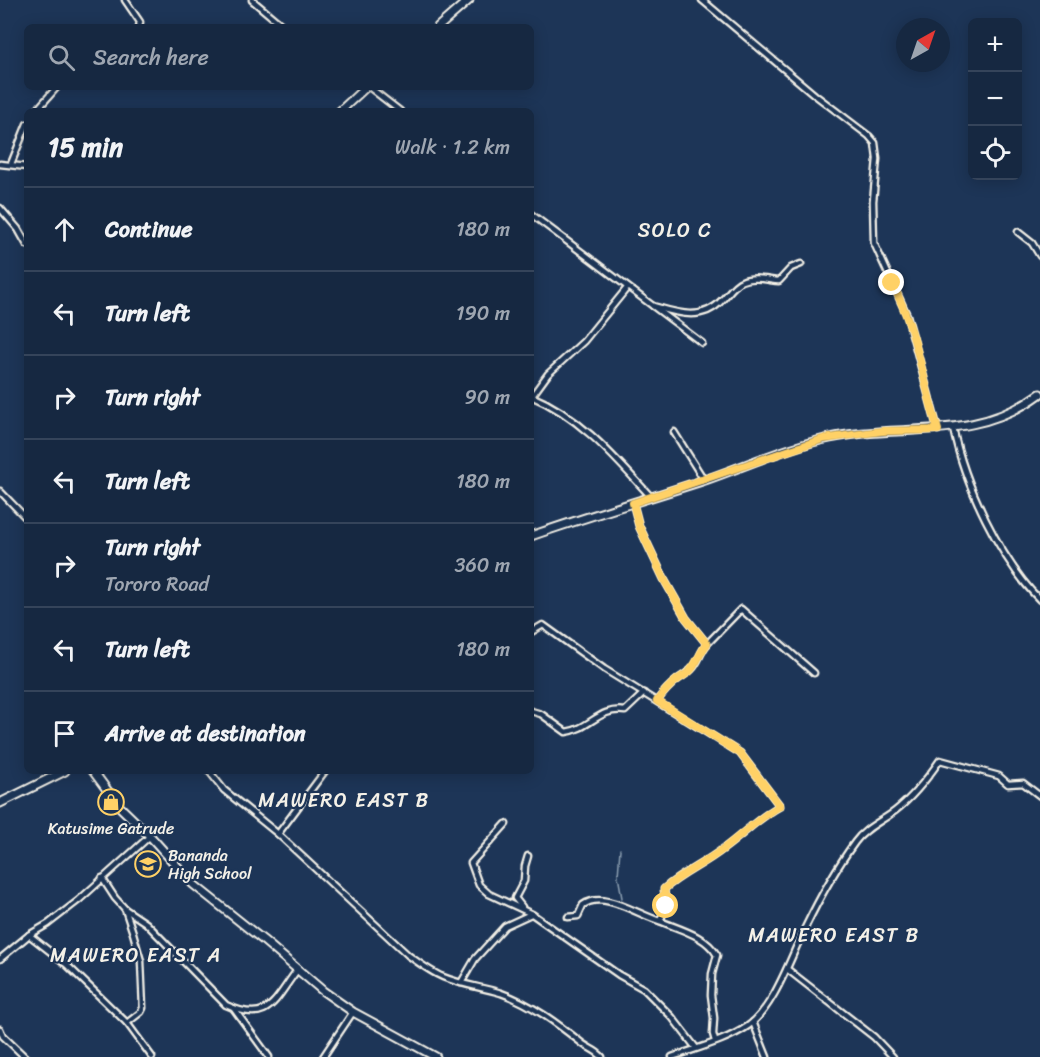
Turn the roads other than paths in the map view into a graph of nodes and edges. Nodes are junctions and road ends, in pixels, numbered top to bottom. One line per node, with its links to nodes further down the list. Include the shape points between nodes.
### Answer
1 (125, 0): 5 (street)
2 (252, 0): 6 (street)
3 (469, 0): 7 (main road)
4 (702, 0): 31 (street, via 874,143 874,243 907,315)
5 (140, 24)
6 (280, 24)
7 (441, 24)
8 (54, 90): 11 (street)
9 (364, 90): 12 (main road)
10 (371, 90): 13 (street)
11 (39, 108)
12 (343, 108)
13 (396, 108)
14 (24, 132): 16 (street)
15 (0, 164): 16 (street)
16 (11, 164): 17 (street)
17 (24, 166)
18 (0, 208): 21 (street)
19 (534, 216): 24 (street)
20 (1018, 232): 22 (street)
21 (24, 241)
22 (1040, 255)
23 (801, 264): 25 (street, via 779,281 741,281 720,303 699,314 686,315)
24 (627, 288): 25 (street); 27 (street, via 584,341)
25 (650, 305): 26 (street)
26 (702, 343)
27 (534, 392)
28 (1040, 394): 30 (main road, via 1005,414)
29 (534, 397): 35 (street, via 559,409 586,431)
30 (952, 428): 31 (main road); 39 (street, via 985,516 1021,581)
31 (938, 430): 33 (main road, via 882,431 823,439)
32 (674, 432): 33 (street)
33 (704, 480): 35 (main road)
34 (0, 491): 37 (street)
35 (651, 497): 36 (main road)
36 (633, 503): 38 (main road); 41 (street, via 639,526 665,581 686,618)
37 (24, 516)
38 (534, 535)
39 (1040, 600)
40 (534, 630): 43 (street, via 543,625)
41 (707, 644): 42 (street, via 741,609); 44 (street, via 696,664)
42 (814, 673)
43 (644, 693): 44 (street); 45 (street, via 625,711 614,709 566,732)
44 (657, 701): 60 (street, via 740,753 780,806 664,889 666,906)
45 (534, 712)
46 (59, 774): 51 (main road)
47 (95, 774): 54 (main road, via 119,806)
48 (211, 774): 53 (street, via 224,790)
49 (323, 774): 53 (street)
50 (1040, 796): 64 (street, via 1023,783 1008,784 999,776 940,760 916,791 857,839 820,899)
51 (0, 803)
52 (506, 824): 58 (street, via 471,867 479,885 489,894)
53 (278, 834): 65 (street, via 408,955 443,977)
54 (150, 836): 56 (street); 63 (main road, via 193,885)
55 (528, 856): 58 (street, via 524,881 514,898)
56 (102, 878): 57 (street); 61 (street, via 48,924)
57 (125, 909): 66 (street, via 146,923); 69 (street, via 144,984 141,1012)
58 (532, 914): 65 (street, via 505,926 475,959); 73 (street, via 644,989)
59 (568, 917): 60 (street, via 578,916 583,905 594,899 625,905)
60 (660, 921): 72 (street, via 697,936 717,956 711,995)
61 (29, 935): 62 (street); 69 (street, via 66,964)
62 (0, 959)
63 (298, 969): 66 (street, via 264,1011 251,1014); 67 (main road)
64 (787, 969): 68 (street); 82 (street, via 874,1037)
65 (461, 983): 79 (street, via 525,1004)
66 (234, 1009): 76 (street)
67 (353, 1012): 77 (street); 78 (main road)
68 (753, 1022): 72 (street); 81 (street)
69 (127, 1023): 75 (street)
70 (0, 1029): 71 (street)
71 (3, 1039): 74 (street)
72 (715, 1041): 73 (street)
73 (696, 1048): 80 (street)
74 (25, 1057)
75 (152, 1057)
76 (269, 1057)
77 (323, 1057)
78 (436, 1057)
79 (602, 1057)
80 (672, 1057)
81 (767, 1057)
82 (893, 1057)

